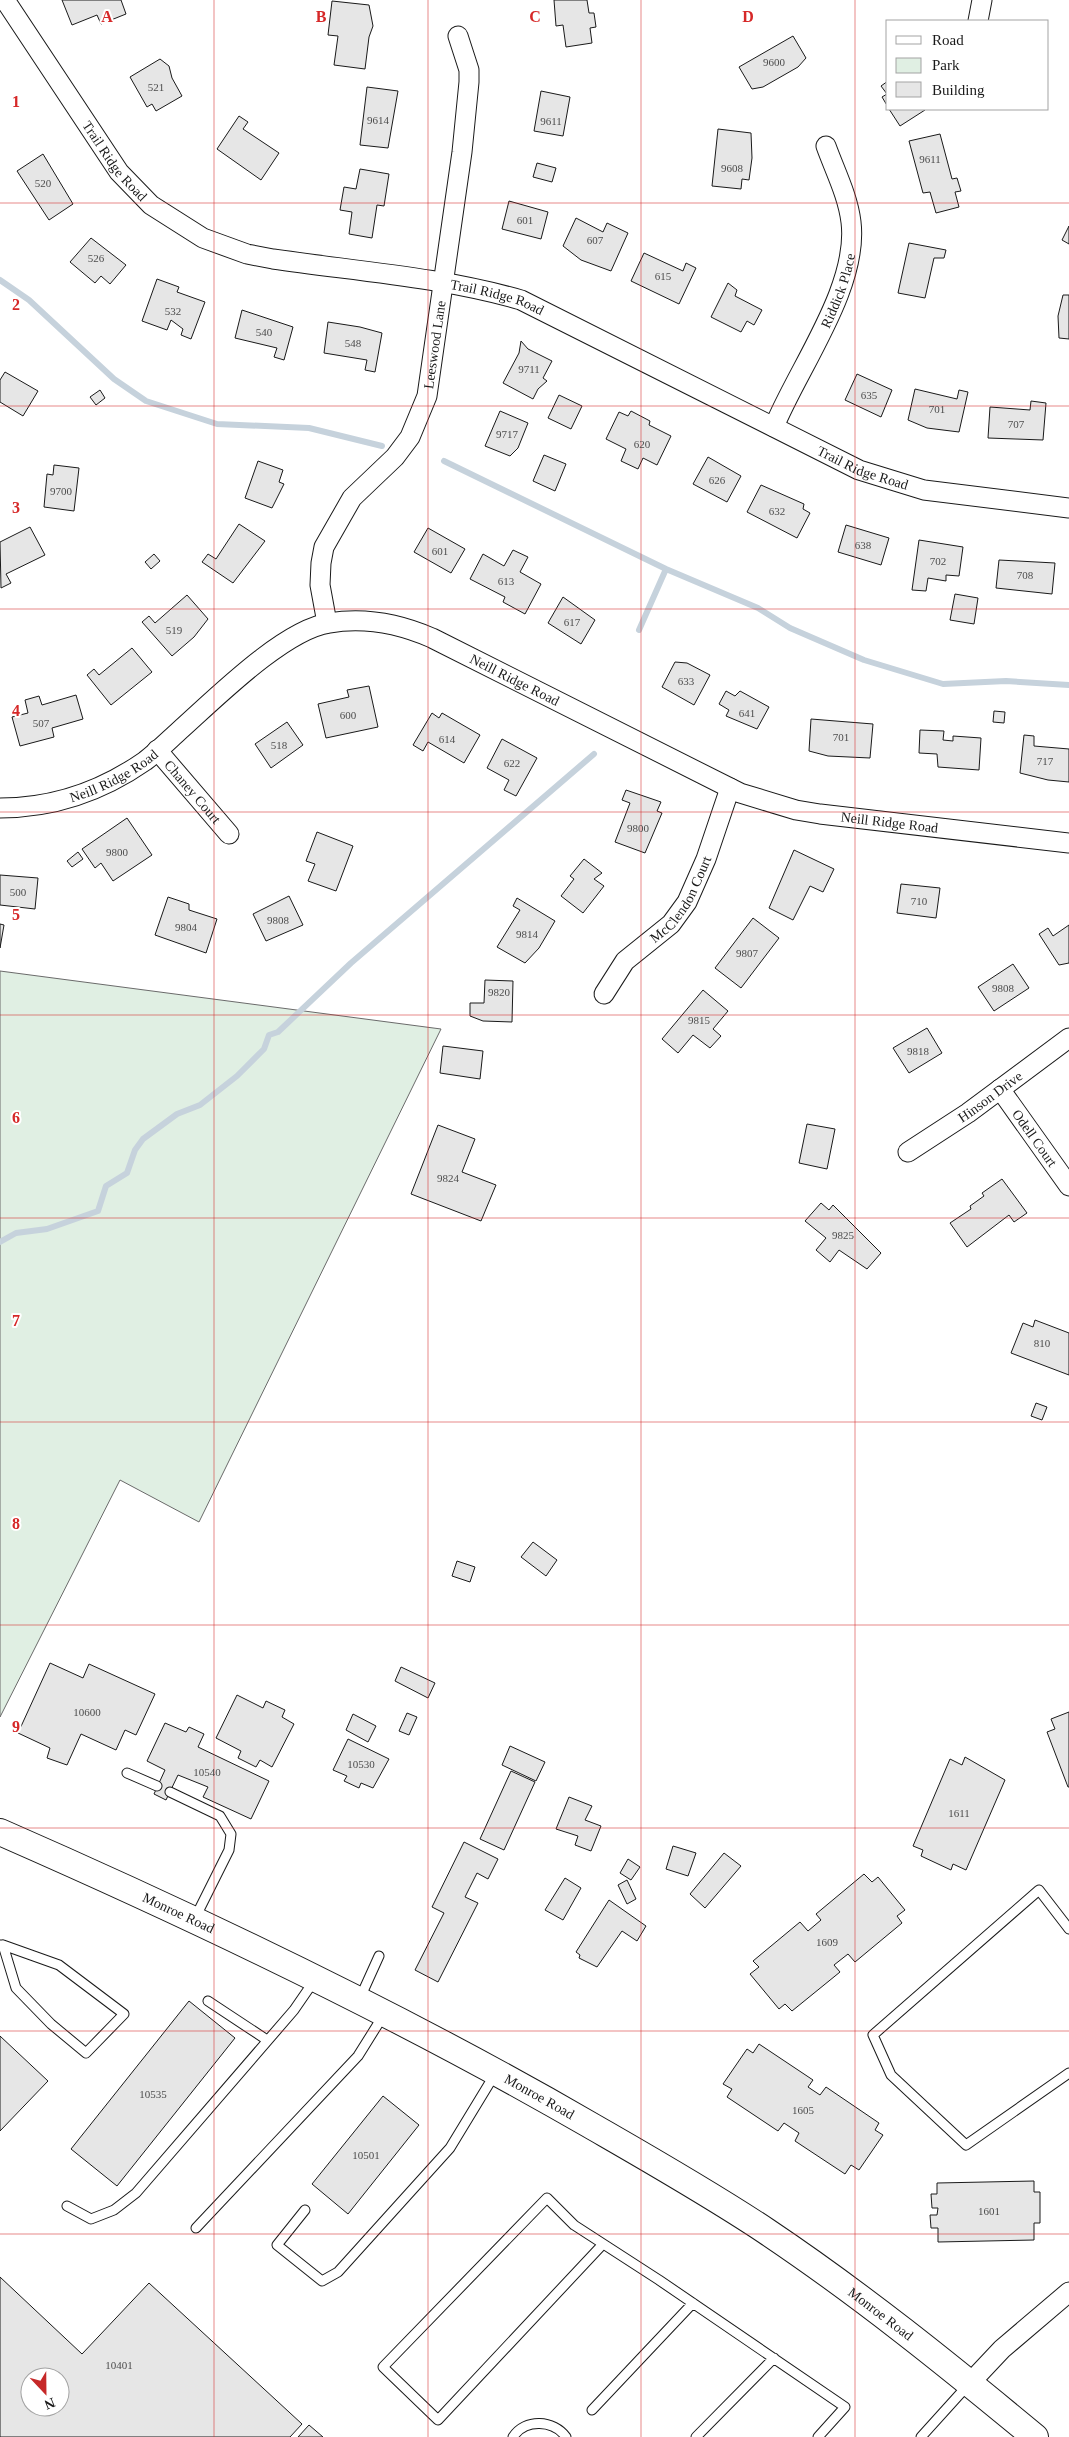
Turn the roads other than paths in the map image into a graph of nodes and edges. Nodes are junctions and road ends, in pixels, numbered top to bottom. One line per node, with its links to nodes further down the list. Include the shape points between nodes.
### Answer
1 (4, 0): 6 (street, Trail Ridge Road, via 119,172 151,205 185,228 248,254)
2 (982, 0): 3 (street)
3 (978, 20)
4 (458, 36): 6 (street, Leeswood Lane, via 469,70 469,82)
5 (826, 146): 7 (street, Riddick Place, via 845,195 851,223 850,255 834,304)
6 (444, 283): 7 (street, Trail Ridge Road, via 521,300); 9 (street, Leeswood Lane, via 432,370 419,418 402,449 352,498 324,547 320,585)
7 (774, 427): 8 (street, Trail Ridge Road, via 859,470 924,490)
8 (1069, 508)
9 (327, 623): 10 (street, Neill Ridge Road, via 305,632 254,665); 11 (street, Neill Ridge Road, via 361,621 410,628)
10 (157, 750): 12 (street, Neill Ridge Road, via 112,782 83,795 36,806); 13 (street, Chaney Court)
11 (730, 788): 14 (street, Neill Ridge Road, via 796,810 820,814); 15 (street, McClendon Court, via 706,860 687,902 671,924 625,961)
12 (0, 808)
13 (229, 834)
14 (1069, 843)
15 (604, 994)
16 (1069, 1038): 17 (street, Hinson Drive)
17 (1000, 1089): 18 (street, Hinson Drive); 19 (street, Odell Court)
18 (908, 1152)
19 (1069, 1186)
20 (127, 1773): 21 (lane)
21 (157, 1786)
22 (170, 1792): 24 (lane, via 220,1816 231,1834 229,1850)
23 (0, 1832): 24 (main road, Monroe Road)
24 (195, 1919): 28 (main road, Monroe Road)
25 (1069, 1928): 34 (lane, via 1039,1890 873,2035 891,2075 966,2145)
26 (1, 1945): 26 (lane, via 59,1965 124,2014 86,2053 51,2024 16,1988)
27 (379, 1956): 30 (lane)
28 (315, 1978): 30 (main road, Monroe Road); 32 (lane, via 294,2010)
29 (208, 2001): 32 (lane)
30 (359, 2001): 31 (main road, Monroe Road)
31 (384, 2014): 33 (main road, Monroe Road); 37 (lane, via 358,2056)
32 (268, 2040): 35 (lane, via 136,2193 114,2210 91,2219)
33 (496, 2072): 36 (lane, via 450,2148 338,2272 322,2280 277,2245); 42 (main road, Monroe Road, via 634,2150 765,2230 873,2307)
34 (1069, 2074)
35 (67, 2206)
36 (305, 2210)
37 (196, 2228)
38 (603, 2244): 38 (lane, via 574,2226 547,2198 383,2367 438,2420); 40 (lane)
39 (1069, 2292): 42 (street, via 1002,2349)
40 (692, 2303): 41 (lane); 43 (lane)
41 (774, 2358): 46 (lane); 47 (lane, via 845,2407)
42 (970, 2383): 48 (lane); 49 (main road, Monroe Road)
43 (592, 2410)
44 (513, 2437): 45 (lane, via 535,2423 557,2428)
45 (566, 2437)
46 (696, 2437)
47 (818, 2437)
48 (922, 2437)
49 (1035, 2437)

